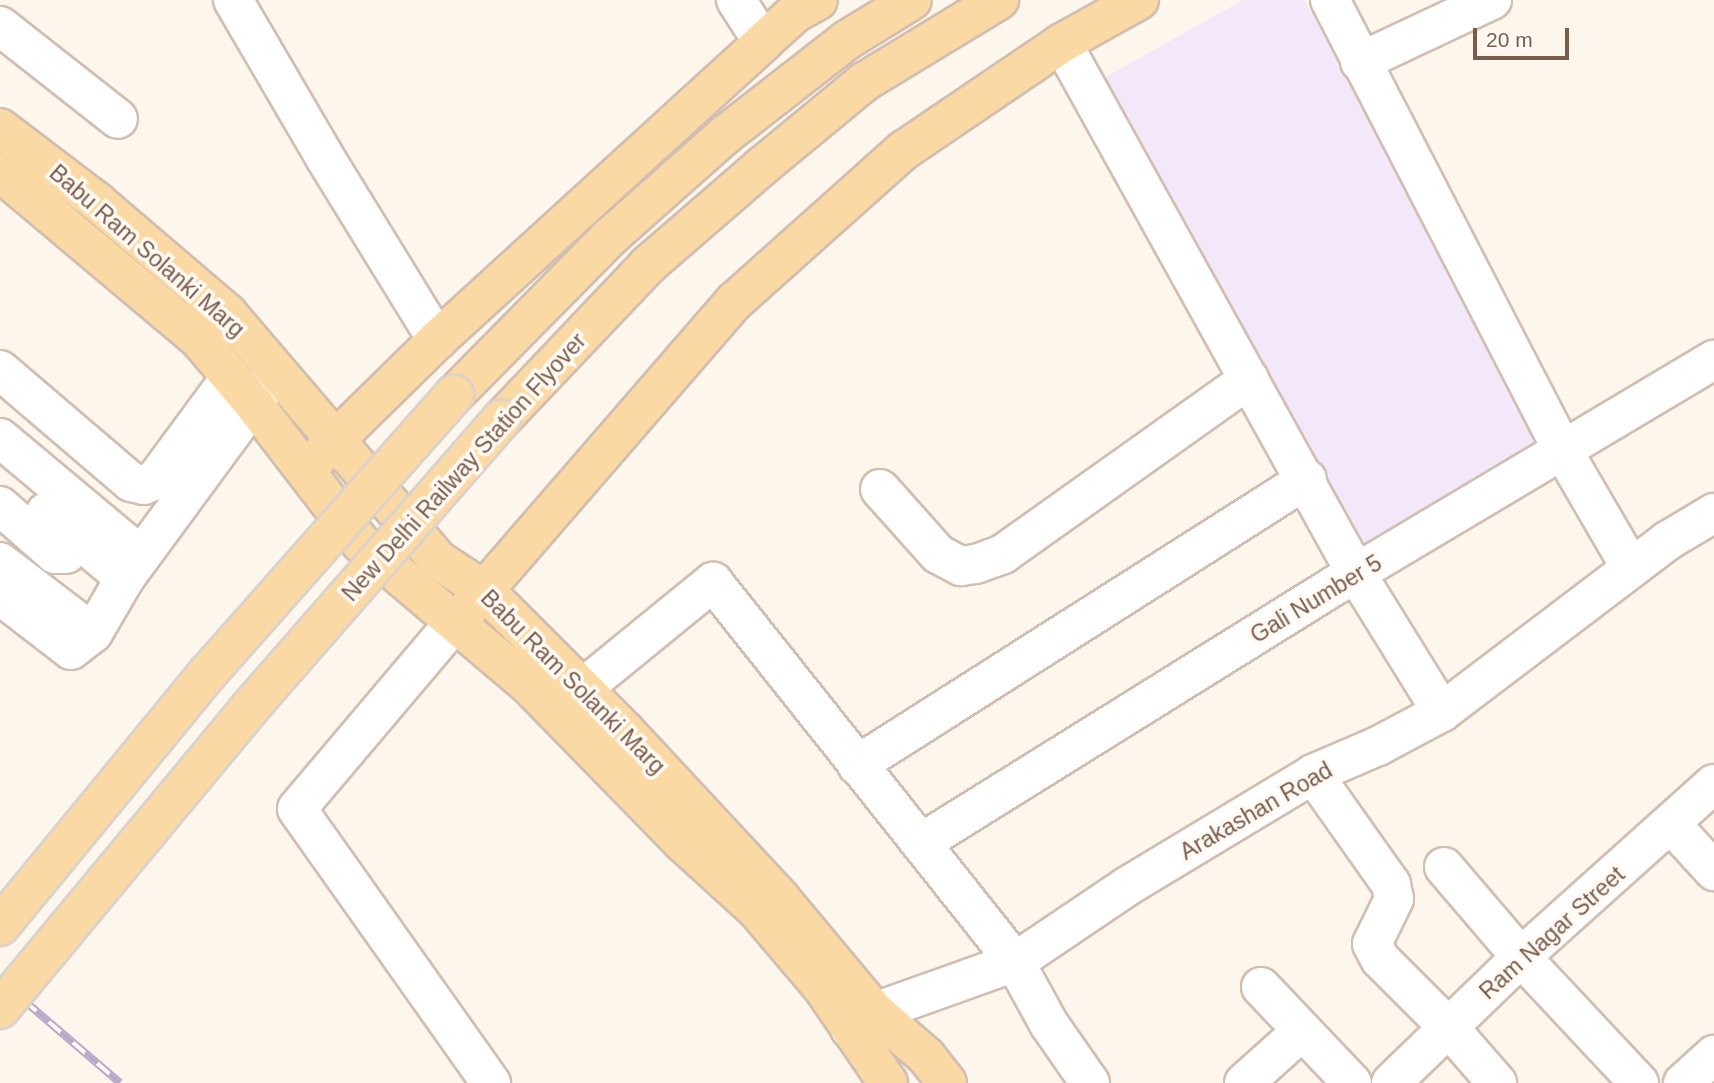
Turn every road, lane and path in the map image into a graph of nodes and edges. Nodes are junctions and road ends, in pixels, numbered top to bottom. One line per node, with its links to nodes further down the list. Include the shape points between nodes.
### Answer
1 (233, 0): 16 (street)
2 (736, 0): 10 (street)
3 (818, 0): 10 (main road, via 795,13)
4 (912, 0): 49 (main road, bridge, via 847,40 725,135 610,237 454,395 206,674)
5 (999, 0): 53 (main road, New Delhi Railway Station Flyover, bridge, via 864,82 648,265 502,421 248,710)
6 (1139, 0): 11 (main road)
7 (1330, 0): 12 (street)
8 (1492, 0): 12 (street)
9 (0, 26): 13 (street)
10 (763, 42): 16 (main road)
11 (1062, 43): 20 (street); 36 (main road, via 904,150 735,301)
12 (1360, 62): 24 (street)
13 (117, 119)
14 (0, 128): 19 (main road, Babu Ram Solanki Marg, via 97,202 227,313)
15 (0, 172): 21 (main road, Babu Ram Solanki Marg, via 199,339)
16 (437, 340): 23 (main road)
17 (1714, 360): 24 (street, Gali Number 5)
18 (0, 370): 21 (street, via 131,482 144,485 155,480)
19 (277, 372): 21 (street); 23 (main road, Babu Ram Solanki Marg)
20 (1249, 379): 27 (street); 28 (street, via 1003,554 976,564 961,566 938,554)
21 (242, 390): 25 (main road, Babu Ram Solanki Marg); 33 (street)
22 (0, 438): 33 (street)
23 (333, 440): 25 (main road); 36 (main road, Babu Ram Solanki Marg, via 438,560)
24 (1563, 451): 34 (street); 35 (street, Gali Number 5)
25 (305, 471): 38 (main road, Babu Ram Solanki Marg, via 361,543)
26 (0, 473): 31 (street)
27 (1307, 478): 35 (street); 42 (street)
28 (880, 489)
29 (0, 506): 31 (street, via 55,554 63,556)
30 (1714, 513): 34 (street, Arakashan Road)
31 (80, 541): 33 (street)
32 (0, 562): 39 (street)
33 (133, 567): 39 (street)
34 (1631, 568): 41 (street, Arakashan Road)
35 (1357, 575): 41 (street); 46 (street, Gali Number 5)
36 (485, 591): 38 (main road); 40 (main road, Babu Ram Solanki Marg)
37 (0, 595): 39 (street, via 71,650)
38 (454, 623): 54 (main road, Babu Ram Solanki Marg, via 528,684 681,841 756,909 823,988); 58 (street, via 297,809)
39 (93, 633)
40 (583, 688): 42 (street, via 713,582); 54 (main road, Babu Ram Solanki Marg, via 780,898)
41 (1442, 712): 43 (street, Arakashan Road)
42 (857, 765): 46 (street)
43 (1313, 774): 51 (street, Arakashan Road, via 1126,887); 55 (street, via 1391,884 1394,899 1372,944 1380,959)
44 (1714, 784): 45 (street, Ram Nagar Street)
45 (1671, 824): 48 (street); 50 (street, Ram Nagar Street)
46 (921, 843): 51 (street)
47 (1444, 867): 50 (street)
48 (1714, 870)
49 (0, 926)
50 (1521, 957): 55 (street, Ram Nagar Street); 66 (street)
51 (1015, 962): 54 (street, Arakashan Road); 61 (street, via 1049,1024)
52 (1261, 988): 56 (street)
53 (0, 1009)
54 (863, 1020): 59 (main road, Babu Ram Solanki Marg); 60 (main road, Babu Ram Solanki Marg, via 926,1056)
55 (1450, 1029): 64 (street, Ram Nagar Street); 65 (street)
56 (1302, 1031): 62 (street); 63 (street)
57 (1714, 1055): 67 (street)
58 (491, 1083)
59 (888, 1083)
60 (947, 1083)
61 (1090, 1083)
62 (1244, 1083)
63 (1352, 1083)
64 (1391, 1083)
65 (1497, 1083)
66 (1639, 1083)
67 (1683, 1083)

